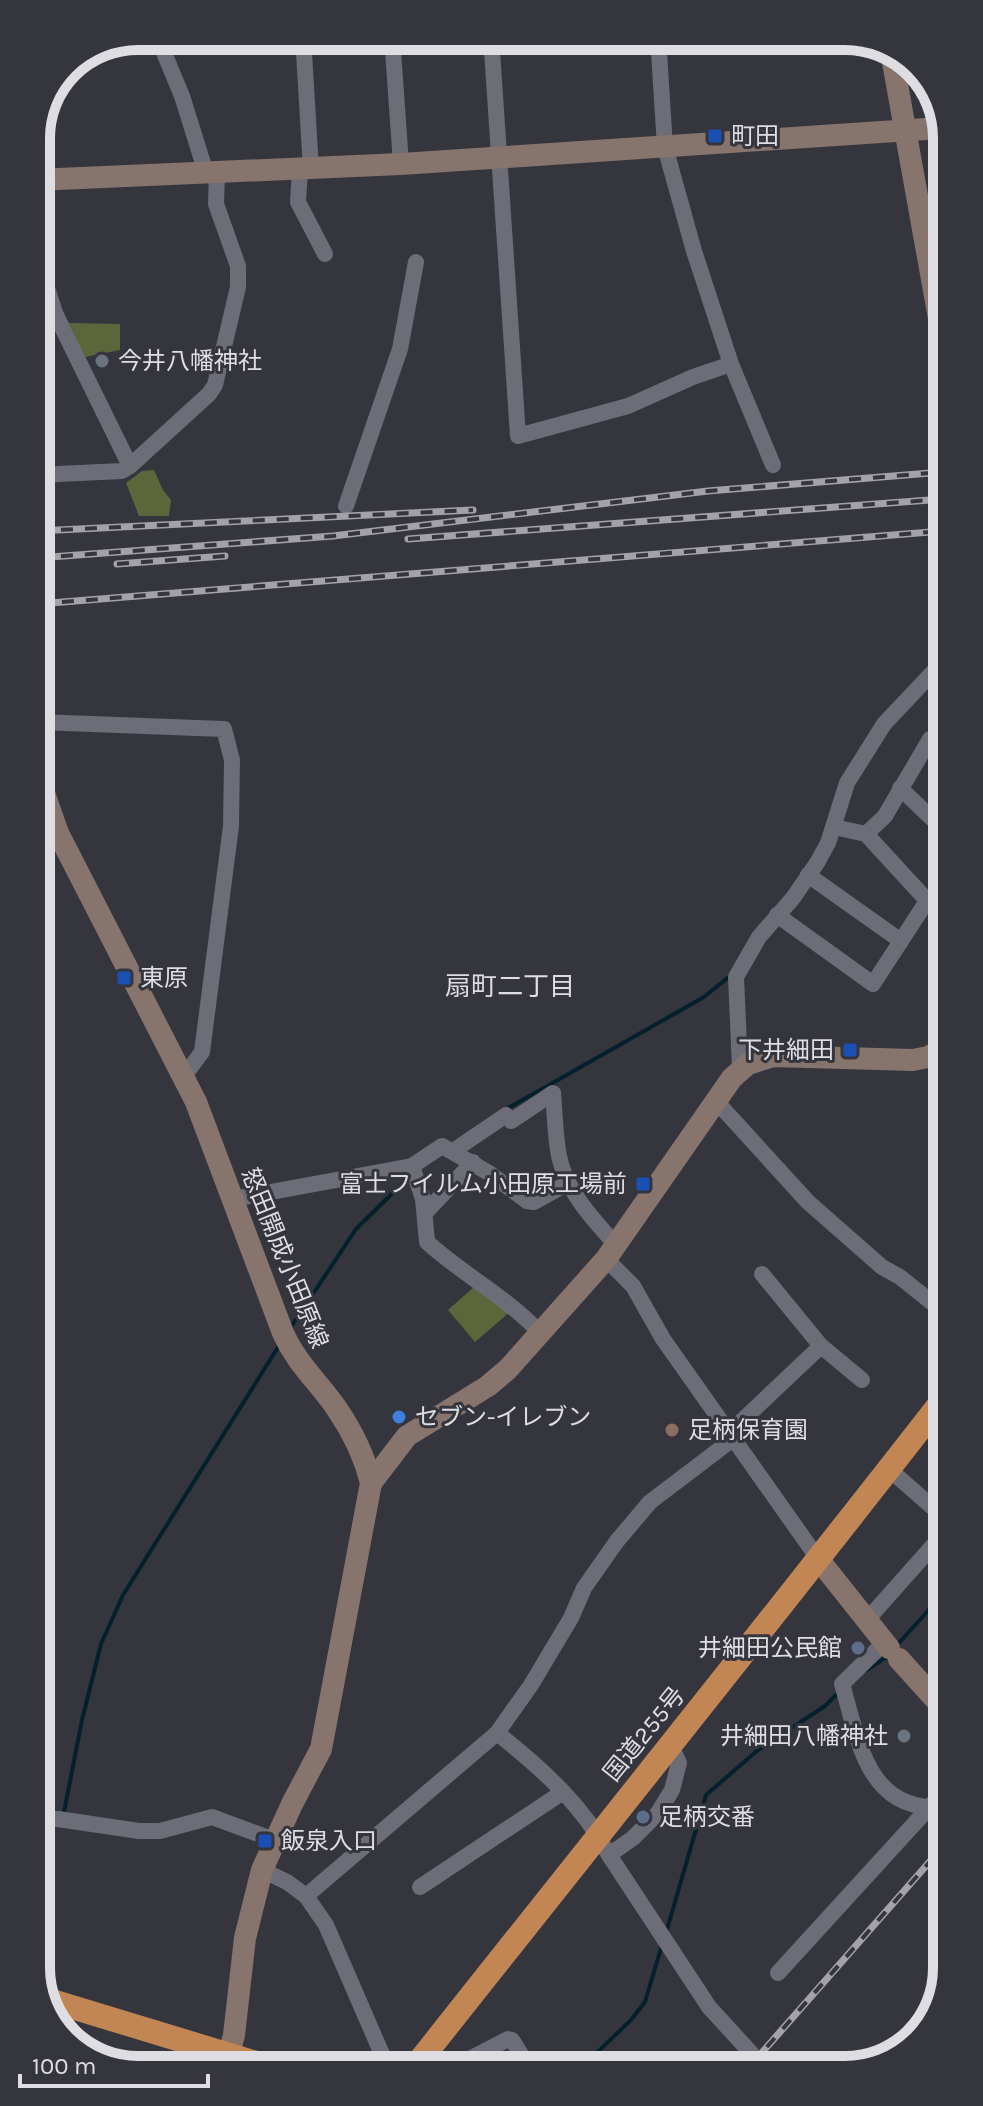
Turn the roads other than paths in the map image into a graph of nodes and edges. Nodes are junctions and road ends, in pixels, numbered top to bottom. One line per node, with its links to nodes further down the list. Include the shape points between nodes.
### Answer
1 (163, 50): 13 (street)
2 (303, 50): 12 (street)
3 (393, 50): 11 (street)
4 (492, 50): 10 (street)
5 (659, 50): 9 (street)
6 (893, 65): 8 (street)
7 (932, 128): 8 (street)
8 (904, 129): 9 (street); 17 (street)
9 (665, 147): 10 (street); 19 (street)
10 (500, 157): 11 (street); 19 (street, via 518,436 628,406)
11 (401, 164): 12 (street)
12 (305, 169): 13 (street); 15 (street, via 298,202)
13 (212, 173): 14 (street); 21 (street, via 216,204 238,266 215,385)
14 (50, 179)
15 (325, 254)
16 (416, 262): 23 (street, via 400,349)
17 (933, 285)
18 (50, 297): 21 (street)
19 (731, 364): 20 (street)
20 (773, 465)
21 (130, 466): 22 (street, via 122,471)
22 (50, 474)
23 (346, 506)
24 (933, 672): 30 (street, via 884,724 847,783)
25 (50, 722): 39 (street, via 224,729 232,760 231,826 202,1052)
26 (930, 739): 27 (street)
27 (900, 788): 29 (street); 31 (street, via 885,816)
28 (50, 810): 39 (street, 怒田開成小田原線)
29 (933, 820)
30 (834, 827): 31 (street); 32 (street)
31 (866, 834): 33 (street)
32 (808, 875): 35 (street); 36 (street)
33 (927, 901): 34 (street); 36 (street)
34 (933, 907)
35 (777, 915): 36 (street, via 873,984); 38 (street, via 736,977)
36 (901, 941)
37 (933, 1054): 38 (street, via 913,1060 773,1056)
38 (740, 1069): 40 (street)
39 (184, 1076): 45 (street, 怒田開成小田原線)
40 (715, 1100): 47 (street); 49 (street, via 808,1202)
41 (448, 1148): 42 (street); 43 (street); 44 (street, via 506,1115 511,1121 553,1093 559,1157)
42 (473, 1162): 44 (street, via 527,1201); 46 (street)
43 (414, 1172): 45 (street); 46 (street)
44 (568, 1183): 47 (street)
45 (233, 1199): 56 (street, 怒田開成小田原線, via 285,1338 298,1363 337,1409)
46 (426, 1212): 50 (street, via 427,1242 520,1311)
47 (611, 1252): 50 (street); 54 (street)
48 (762, 1274): 51 (street)
49 (933, 1303)
50 (540, 1333): 56 (street, via 488,1386 407,1436)
51 (821, 1346): 52 (street); 54 (street)
52 (862, 1380)
53 (933, 1413): 55 (highway, 国道255号)
54 (731, 1436): 59 (street); 65 (street, via 650,1502 617,1541)
55 (890, 1470): 57 (street); 59 (highway, 国道255号)
56 (371, 1483): 71 (street, via 321,1749)
57 (933, 1508)
58 (933, 1546): 60 (street)
59 (819, 1560): 60 (street); 66 (highway, 国道255号)
60 (866, 1621): 61 (street)
61 (891, 1650): 63 (street); 69 (street, via 844,1690 864,1757 879,1782 902,1803)
62 (933, 1690): 63 (street)
63 (930, 1693): 64 (street)
64 (933, 1696)
65 (497, 1733): 67 (street); 75 (street)
66 (670, 1744): 72 (highway, 国道255号); 72 (street, via 679,1763 672,1790 658,1813 633,1838)
67 (563, 1792): 72 (street); 74 (street)
68 (933, 1804): 69 (street)
69 (930, 1807): 76 (street)
70 (50, 1819): 71 (street, via 160,1831 212,1817)
71 (274, 1840): 73 (street)
72 (604, 1845): 81 (highway, 国道255号); 84 (street, via 709,2007)
73 (262, 1870): 75 (street); 79 (street, via 245,1938)
74 (420, 1887)
75 (306, 1896): 80 (street, via 326,1925)
76 (778, 1973)
77 (58, 2003): 78 (highway)
78 (210, 2056)
79 (229, 2056)
80 (383, 2056)
81 (423, 2056)
82 (475, 2056): 83 (street, via 508,2039)
83 (522, 2056)
84 (754, 2056)

